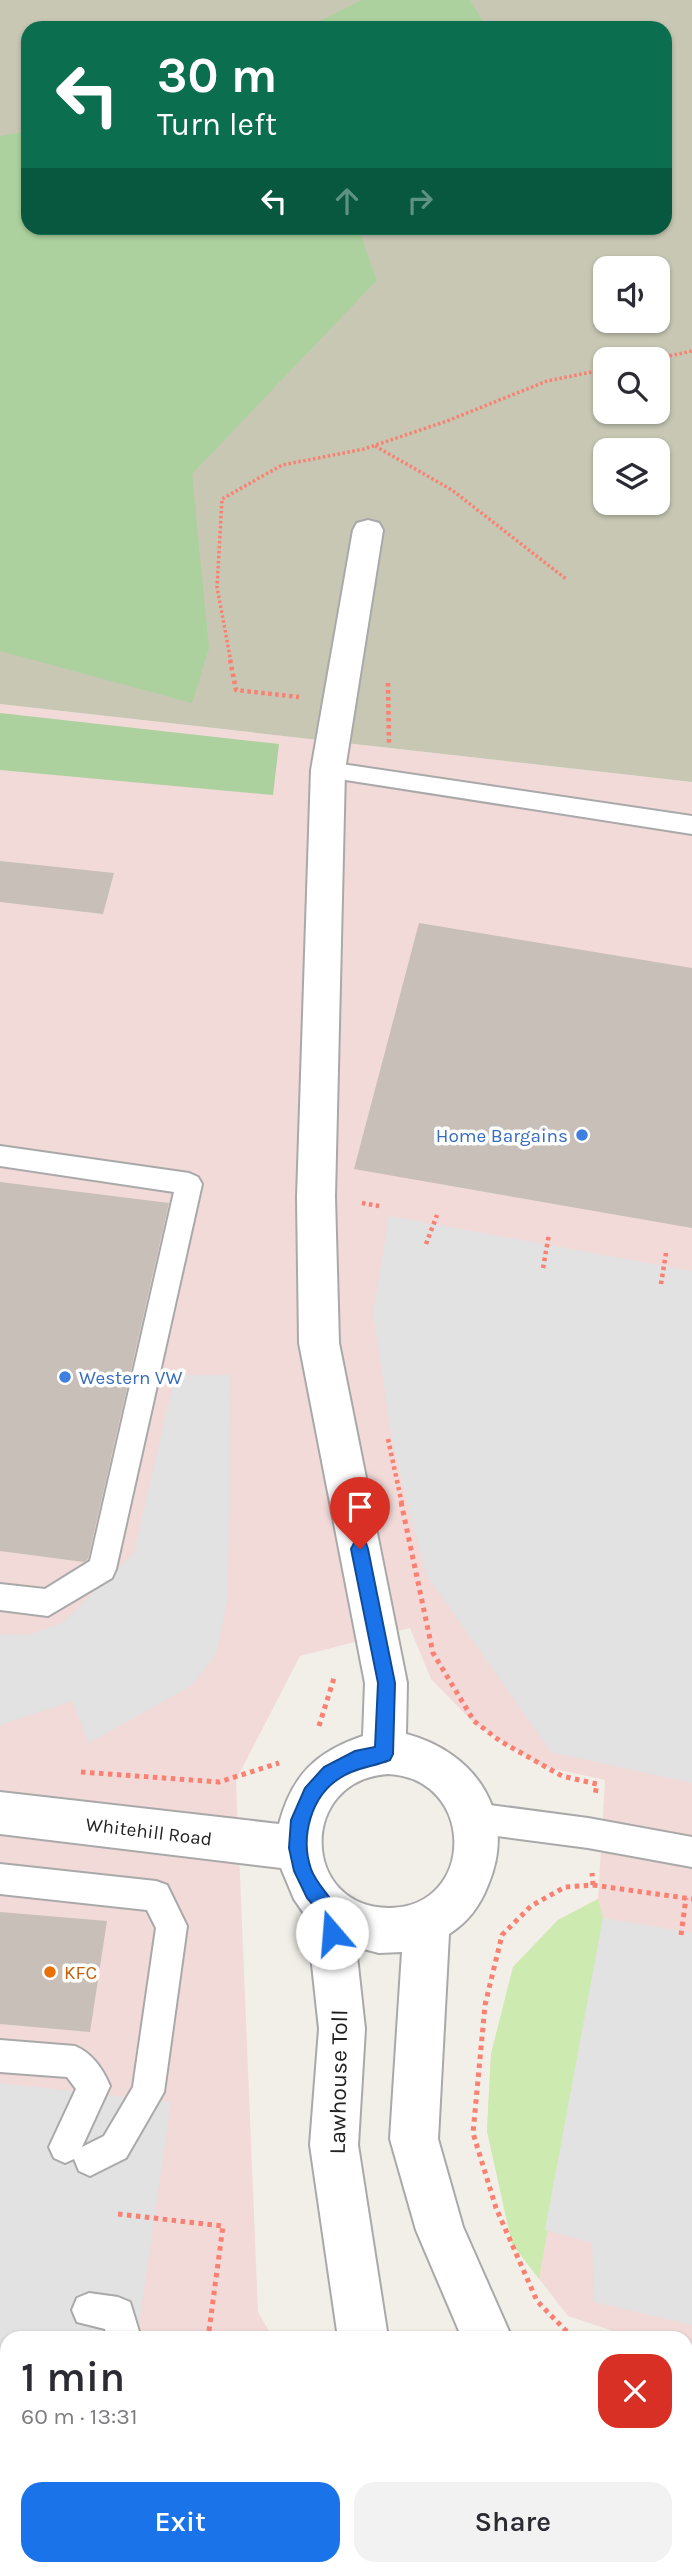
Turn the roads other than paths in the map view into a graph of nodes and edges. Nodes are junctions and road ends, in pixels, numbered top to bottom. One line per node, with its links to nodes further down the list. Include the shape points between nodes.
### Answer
1 (368, 530): 2 (street)
2 (328, 770): 3 (lane); 6 (street, via 316,1172 319,1343 387,1683)
3 (692, 825)
4 (0, 1156): 5 (lane, via 189,1184 102,1569 48,1603)
5 (0, 1597)
6 (384, 1754): 8 (street, via 408,1756 450,1778); 9 (street, via 355,1760 331,1773 312,1794 300,1820)
7 (0, 1813): 9 (street, Whitehill Road)
8 (475, 1818): 10 (lane); 13 (street, via 479,1843 465,1890)
9 (298, 1848): 12 (street, via 313,1892)
10 (692, 1852)
11 (0, 1880): 14 (lane, via 156,1896 172,1926 148,2092 115,2147 77,2153 94,2086 75,2062)
12 (329, 1909): 13 (street, via 351,1923 376,1930); 17 (street, Lawhouse Toll, via 342,2029 334,2145)
13 (427, 1923): 18 (street, via 414,2139 440,2230)
14 (0, 2056)
15 (89, 2310): 16 (lane, via 118,2314)
16 (122, 2331)
17 (362, 2331)
18 (483, 2331)

